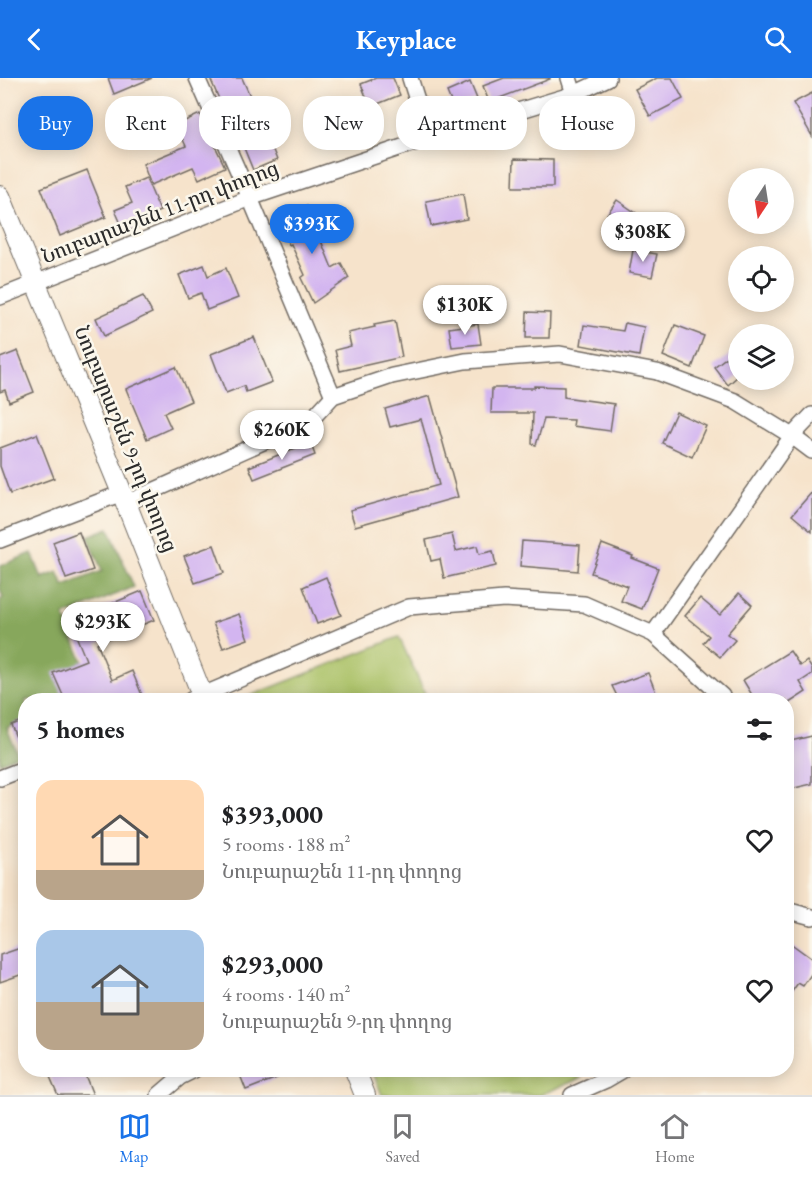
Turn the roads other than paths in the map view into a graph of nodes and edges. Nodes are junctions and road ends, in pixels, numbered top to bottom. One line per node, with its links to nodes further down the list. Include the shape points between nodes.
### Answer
1 (196, 78): 10 (street)
2 (410, 78): 6 (street)
3 (568, 78): 5 (street)
4 (609, 78): 5 (street, Նուբարաշեն 11-րդ փողոց)
5 (574, 94): 7 (street, Նուբարաշեն 11-րդ փողոց)
6 (416, 96)
7 (527, 108)
8 (396, 149): 10 (street, Նուբարաշեն 11-րդ փողոց)
9 (0, 196): 11 (main road, Նուբարաշեն 9-րդ փողոց)
10 (250, 198): 11 (street, Նուբարաշեն 11-րդ փողոց); 13 (street)
11 (36, 283): 12 (street, Նուբարաշեն 11-րդ փողոց); 17 (main road, Նուբարաշեն 9-րդ փողոց)
12 (0, 297)
13 (333, 396): 15 (street, via 392,376 465,361 561,354 657,372 735,400); 17 (street, via 310,420)
14 (812, 416): 15 (street)
15 (792, 436): 16 (street); 19 (street)
16 (812, 451)
17 (124, 498): 18 (street); 20 (main road, Նուբարաշեն 9-րդ փողոց)
18 (0, 539)
19 (653, 634): 21 (street, via 584,604 504,599 409,607); 22 (street)
20 (197, 693)
21 (213, 693)
22 (719, 693)
23 (18, 771): 24 (street)
24 (0, 778)
25 (794, 912): 26 (street)
26 (812, 916)
27 (180, 1077): 30 (street)
28 (358, 1077): 31 (main road)
29 (611, 1077): 32 (street)
30 (159, 1095)
31 (365, 1095)
32 (572, 1095)

